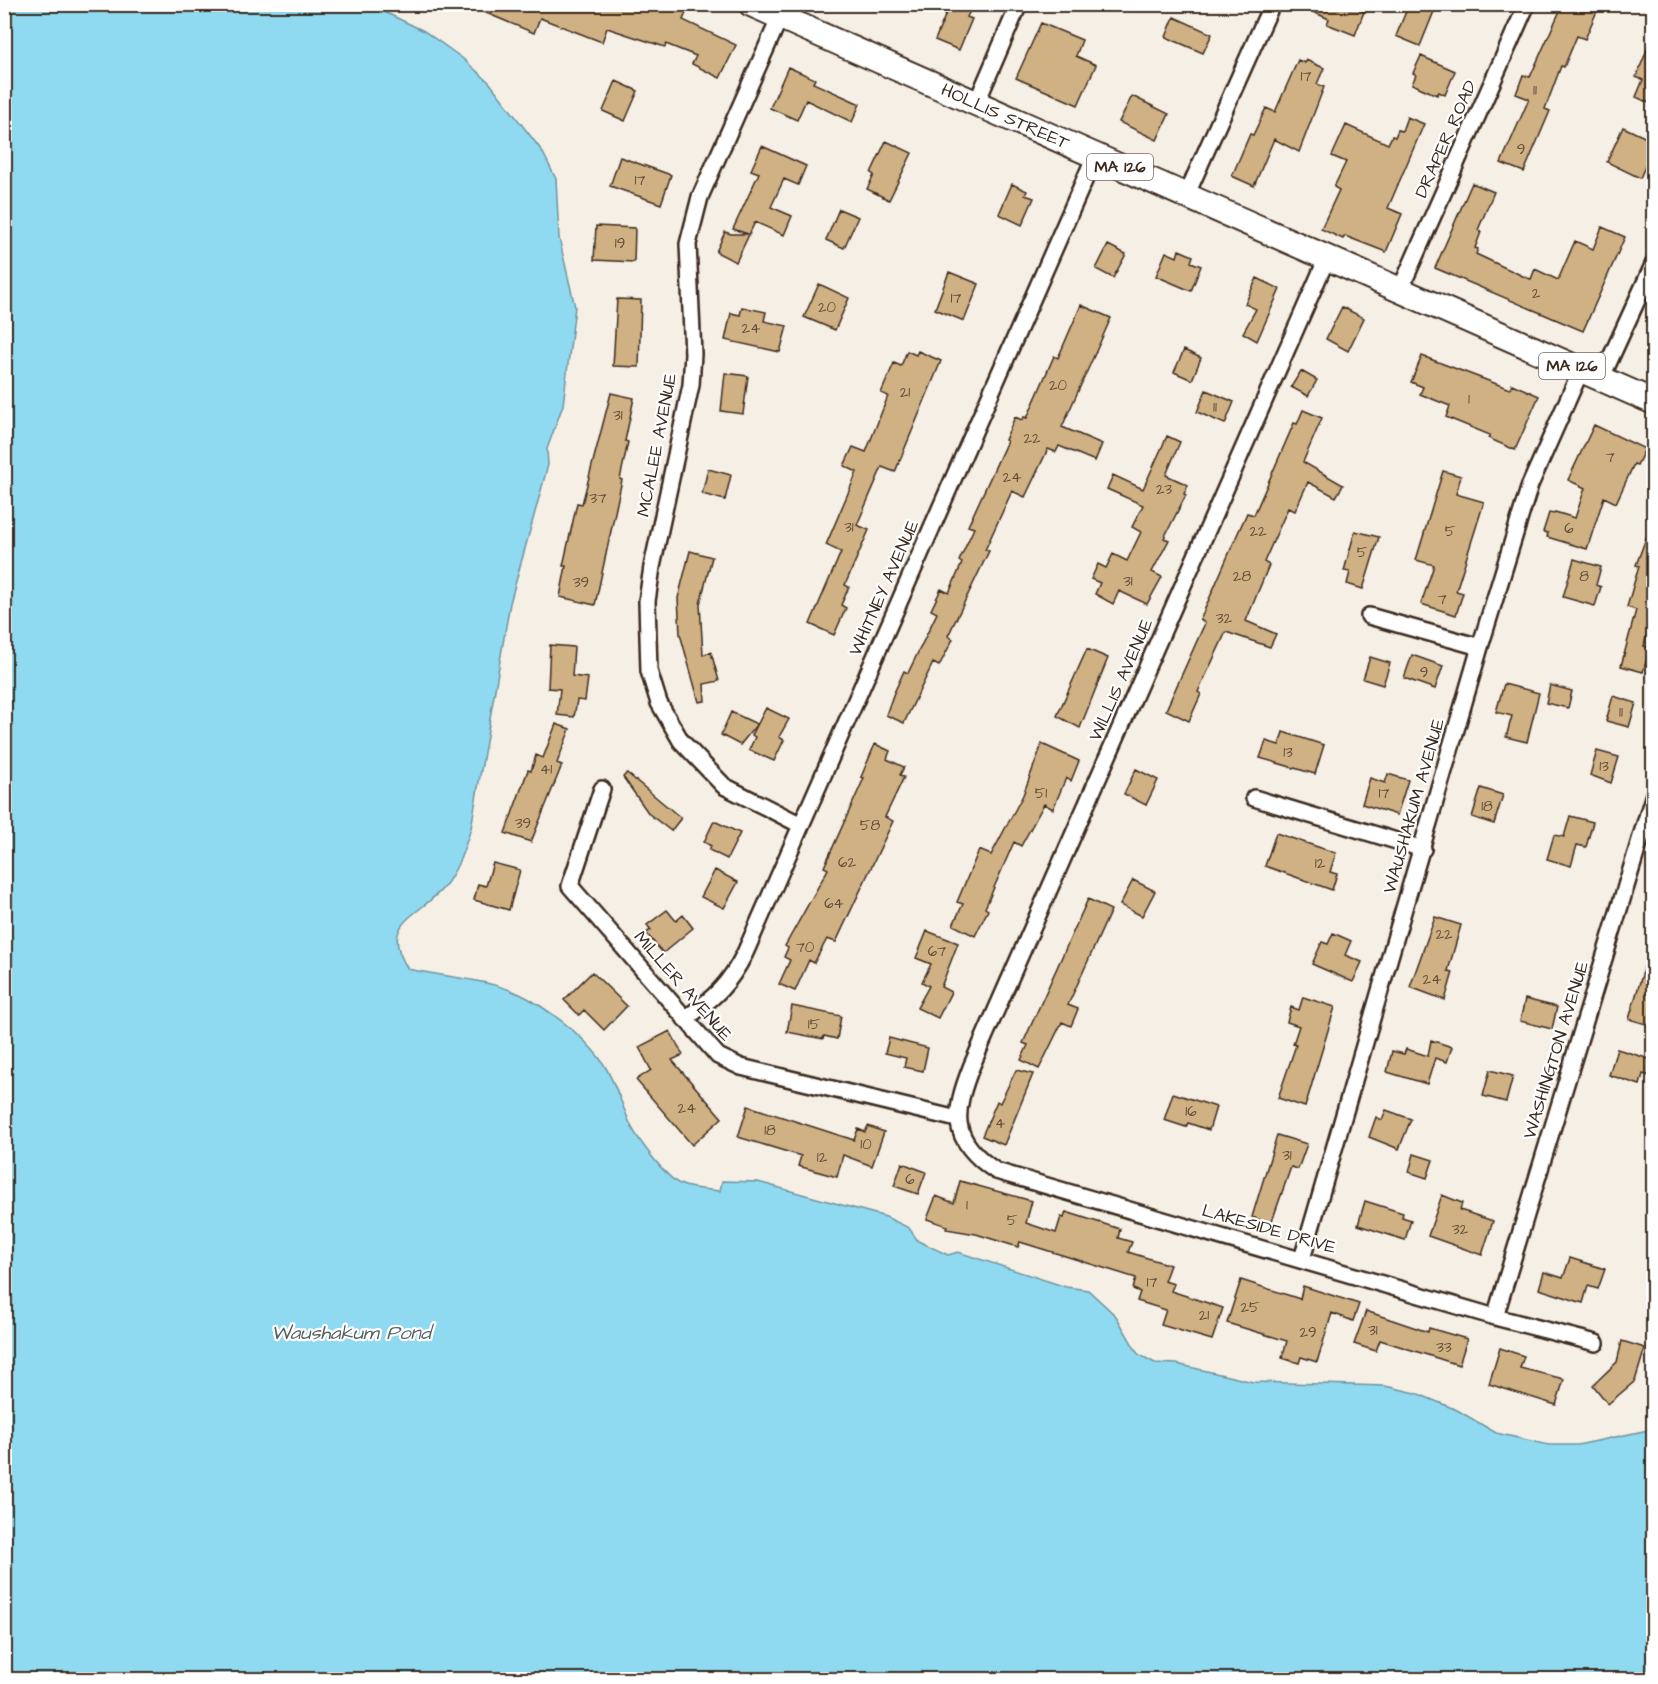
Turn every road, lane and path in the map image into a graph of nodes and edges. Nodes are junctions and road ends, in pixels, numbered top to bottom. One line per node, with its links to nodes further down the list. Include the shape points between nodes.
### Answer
1 (1019, 4): 5 (street)
2 (1272, 4): 7 (street)
3 (1527, 4): 10 (street, DRAPER ROAD)
4 (768, 10): 5 (main road, HOLLIS STREET / MA 126); 18 (street, MCALEE AVENUE, via 700,197 688,244 693,333 691,385 652,567 647,636 649,671 658,703 681,741 724,786)
5 (976, 104): 6 (main road, HOLLIS STREET / MA 126)
6 (1095, 156): 7 (main road, HOLLIS STREET / MA 126); 18 (street, WHITNEY AVENUE)
7 (1186, 196): 8 (main road, HOLLIS STREET / MA 126)
8 (1327, 258): 10 (main road, HOLLIS STREET / MA 126); 21 (street, WILLIS AVENUE, via 972,1065)
9 (1653, 263): 11 (street, WAUSHAKUM AVENUE)
10 (1400, 290): 11 (main road, HOLLIS STREET / MA 126)
11 (1591, 374): 12 (main road, MA 126); 14 (street, WAUSHAKUM AVENUE, via 1530,485)
12 (1653, 402)
13 (1369, 616): 14 (street)
14 (1480, 647): 19 (street, WAUSHAKUM AVENUE)
15 (602, 789): 20 (street, MILLER AVENUE, via 570,886)
16 (1653, 794): 23 (street, WASHINGTON AVENUE)
17 (1254, 798): 19 (street)
18 (801, 825): 20 (street, WHITNEY AVENUE, via 731,980)
19 (1423, 849): 22 (street, WAUSHAKUM AVENUE)
20 (685, 1019): 21 (street, MILLER AVENUE, via 718,1056 741,1067)
21 (957, 1119): 22 (street, LAKESIDE DRIVE, via 964,1141 977,1158 996,1171)
22 (1302, 1259): 23 (street, LAKESIDE DRIVE)
23 (1495, 1317): 24 (street, LAKESIDE DRIVE)
24 (1596, 1343)

